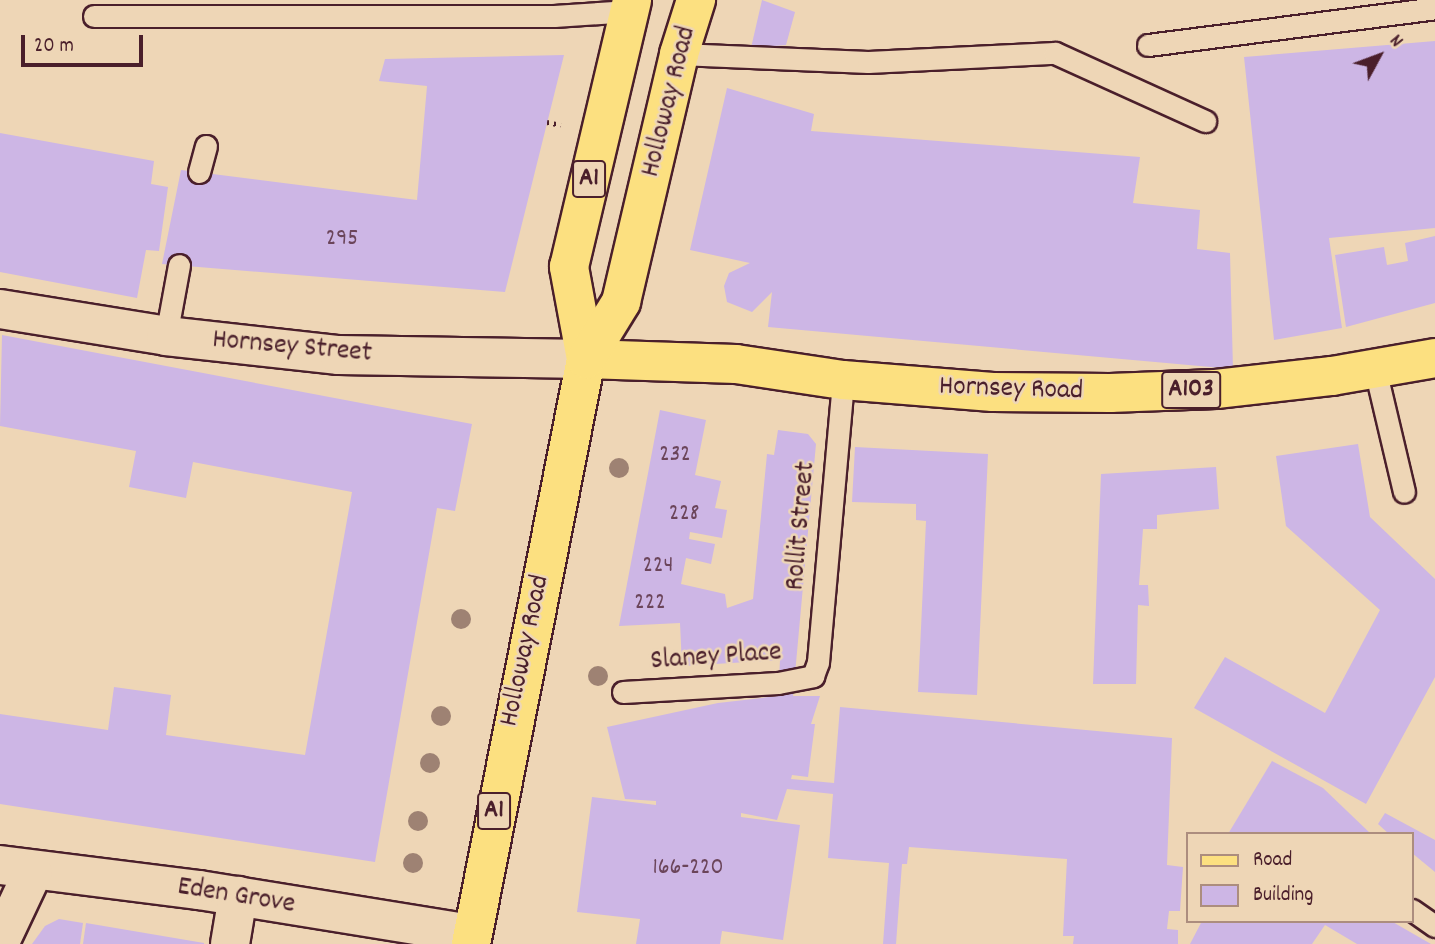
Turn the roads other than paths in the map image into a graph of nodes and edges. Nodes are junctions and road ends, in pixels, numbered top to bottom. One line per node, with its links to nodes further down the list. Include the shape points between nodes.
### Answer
1 (696, 0): 6 (main road, Holloway Road / A1)
2 (631, 6): 4 (lane, via 554,16); 14 (main road, Holloway Road / A1, via 569,267)
3 (1435, 8): 5 (lane)
4 (93, 16)
5 (1148, 45)
6 (679, 54): 7 (lane, via 868,62 1055,53); 14 (main road, Holloway Road / A1, via 621,302)
7 (1205, 121)
8 (206, 146): 9 (lane)
9 (199, 172)
10 (180, 265): 12 (lane)
11 (0, 309): 12 (street, Hornsey Street)
12 (166, 336): 14 (street, Hornsey Street, via 339,355)
13 (1435, 358): 15 (main road, Hornsey Road / A103)
14 (586, 359): 16 (main road, Hornsey Road / A103, via 736,364); 24 (main road, Holloway Road / A1)
15 (1375, 369): 16 (main road, Hornsey Road / A103, via 1216,389 1110,393 993,392); 17 (lane)
16 (843, 380): 18 (lane, Rollit Street, via 818,662)
17 (1404, 492)
18 (813, 676): 19 (lane, Slaney Place, via 778,684)
19 (623, 692)
20 (16, 868): 21 (street, Eden Grove); 25 (street)
21 (238, 897): 24 (street, Eden Grove); 26 (street)
22 (1414, 911): 23 (lane)
23 (1435, 926)
24 (471, 939)
25 (0, 942)
26 (230, 944)

